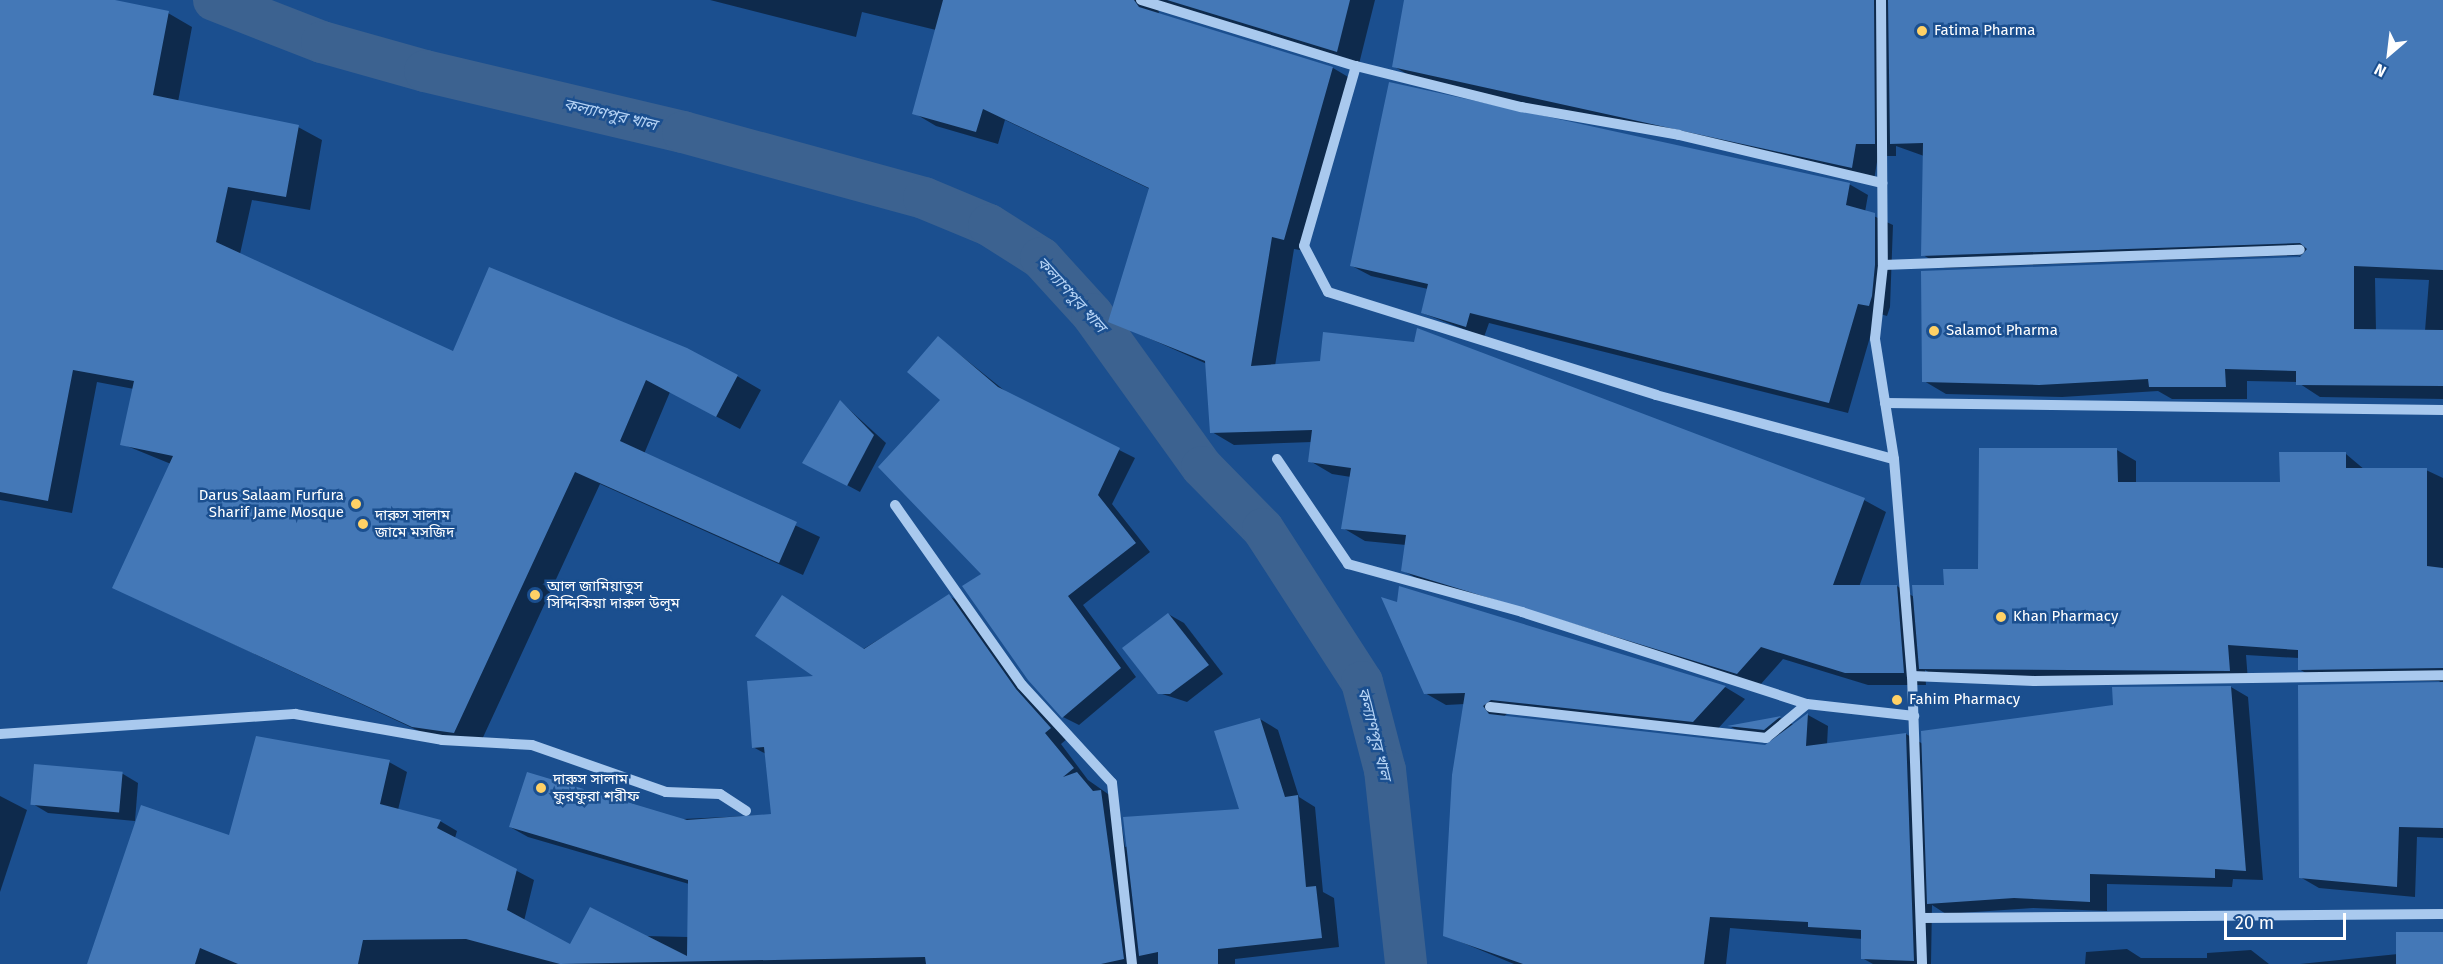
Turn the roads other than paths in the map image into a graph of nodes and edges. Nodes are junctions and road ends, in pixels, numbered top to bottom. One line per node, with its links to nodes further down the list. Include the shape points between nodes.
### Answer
1 (1140, 0): 3 (street)
2 (1881, 0): 4 (street)
3 (1356, 66): 4 (street, via 1521,107 1679,135); 10 (street, via 1304,246 1328,292 1656,395)
4 (1882, 183): 6 (street)
5 (2300, 250): 6 (street)
6 (1883, 265): 7 (street, via 1875,339)
7 (1885, 403): 8 (street); 10 (street)
8 (2443, 410)
9 (1277, 459): 14 (street, via 1348,564 1522,612)
10 (1894, 459): 13 (street)
11 (896, 505): 21 (street, via 1022,685 1112,783)
12 (2443, 675): 13 (street, via 2034,681)
13 (1912, 676): 16 (street)
14 (1807, 704): 15 (street, via 1766,738); 16 (street)
15 (1490, 707)
16 (1914, 716): 20 (street)
17 (0, 734): 18 (street, via 295,714 442,740 532,745 666,792 720,794)
18 (746, 811)
19 (2443, 914): 20 (street)
20 (1921, 918): 22 (street)
21 (1132, 964)
22 (1922, 964)

